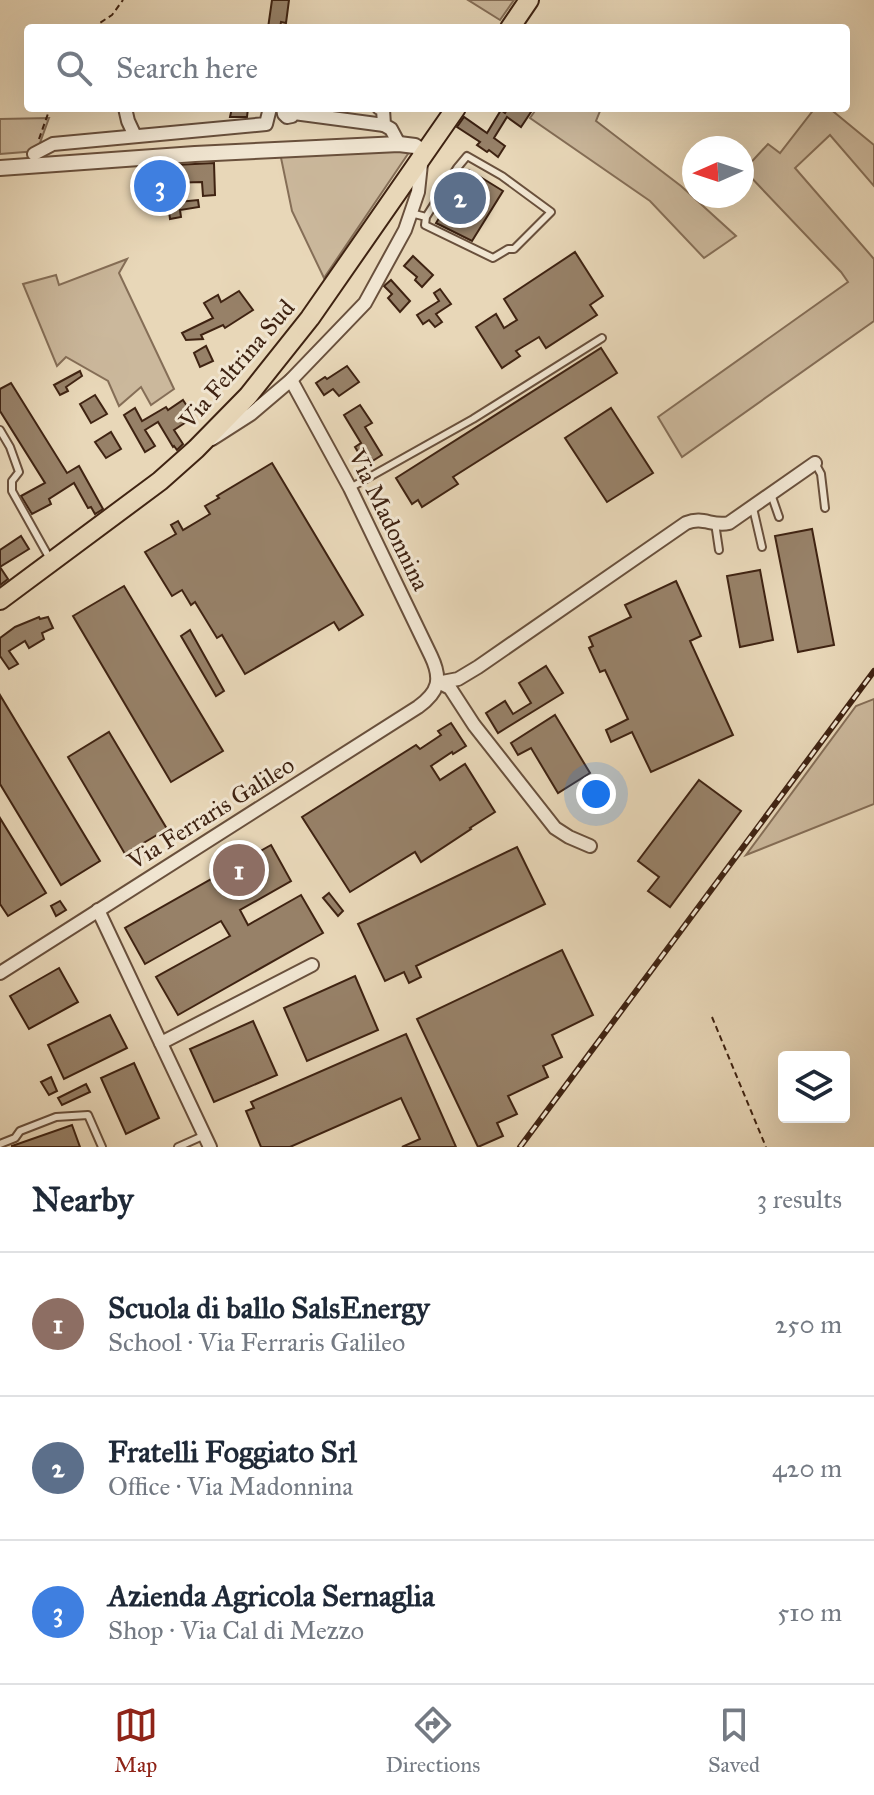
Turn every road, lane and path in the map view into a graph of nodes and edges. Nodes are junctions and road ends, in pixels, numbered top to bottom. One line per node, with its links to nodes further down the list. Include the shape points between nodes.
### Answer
1 (123, 0): 3 (path)
2 (529, 0): 4 (main road)
3 (98, 24)
4 (513, 24)
5 (49, 112): 14 (path)
6 (126, 112): 12 (street)
7 (269, 112): 12 (street, via 266,124)
8 (307, 112): 11 (street)
9 (383, 112): 11 (street)
10 (453, 112): 15 (main road, Via Feltrina Sud)
11 (384, 125): 13 (street)
12 (135, 136): 14 (street, via 53,144)
13 (399, 144): 15 (street, via 415,146); 16 (street)
14 (34, 154)
15 (423, 156): 17 (street); 22 (main road, Via Feltrina Sud, via 293,342)
16 (0, 168)
17 (411, 213): 18 (lane); 20 (street, via 365,303)
18 (426, 217): 18 (lane, via 425,225 493,258 514,249 551,212 467,156)
19 (602, 338): 24 (lane)
20 (291, 380): 22 (street, via 251,414); 24 (street, Via Madonnina)
21 (0, 430): 32 (lane, via 19,472 12,491)
22 (196, 449): 32 (main road, Via Feltrina Sud)
23 (815, 463): 25 (street, Via Ferraris Galileo); 27 (lane)
24 (350, 488): 34 (street, Via Madonnina, via 435,664)
25 (771, 494): 26 (street, Via Ferraris Galileo); 28 (lane)
26 (752, 507): 29 (street, Via Ferraris Galileo, via 729,523); 30 (lane)
27 (825, 508)
28 (779, 517)
29 (715, 523): 31 (lane); 34 (street, Via Ferraris Galileo, via 686,523 478,667)
30 (762, 547)
31 (719, 550)
32 (52, 562): 33 (main road, Via Feltrina Sud)
33 (0, 600)
34 (437, 683): 35 (street, via 450,688 555,828); 36 (street, Via Ferraris Galileo, via 418,707)
35 (590, 846)
36 (98, 910): 38 (street, Via Ferraris Galileo); 40 (street)
37 (312, 965): 40 (street)
38 (0, 973)
39 (712, 1017): 45 (path)
40 (161, 1043): 41 (street)
41 (208, 1141): 44 (lane)
42 (0, 1144): 43 (lane, via 56,1117 88,1115)
43 (102, 1147)
44 (178, 1147)
45 (766, 1147)

